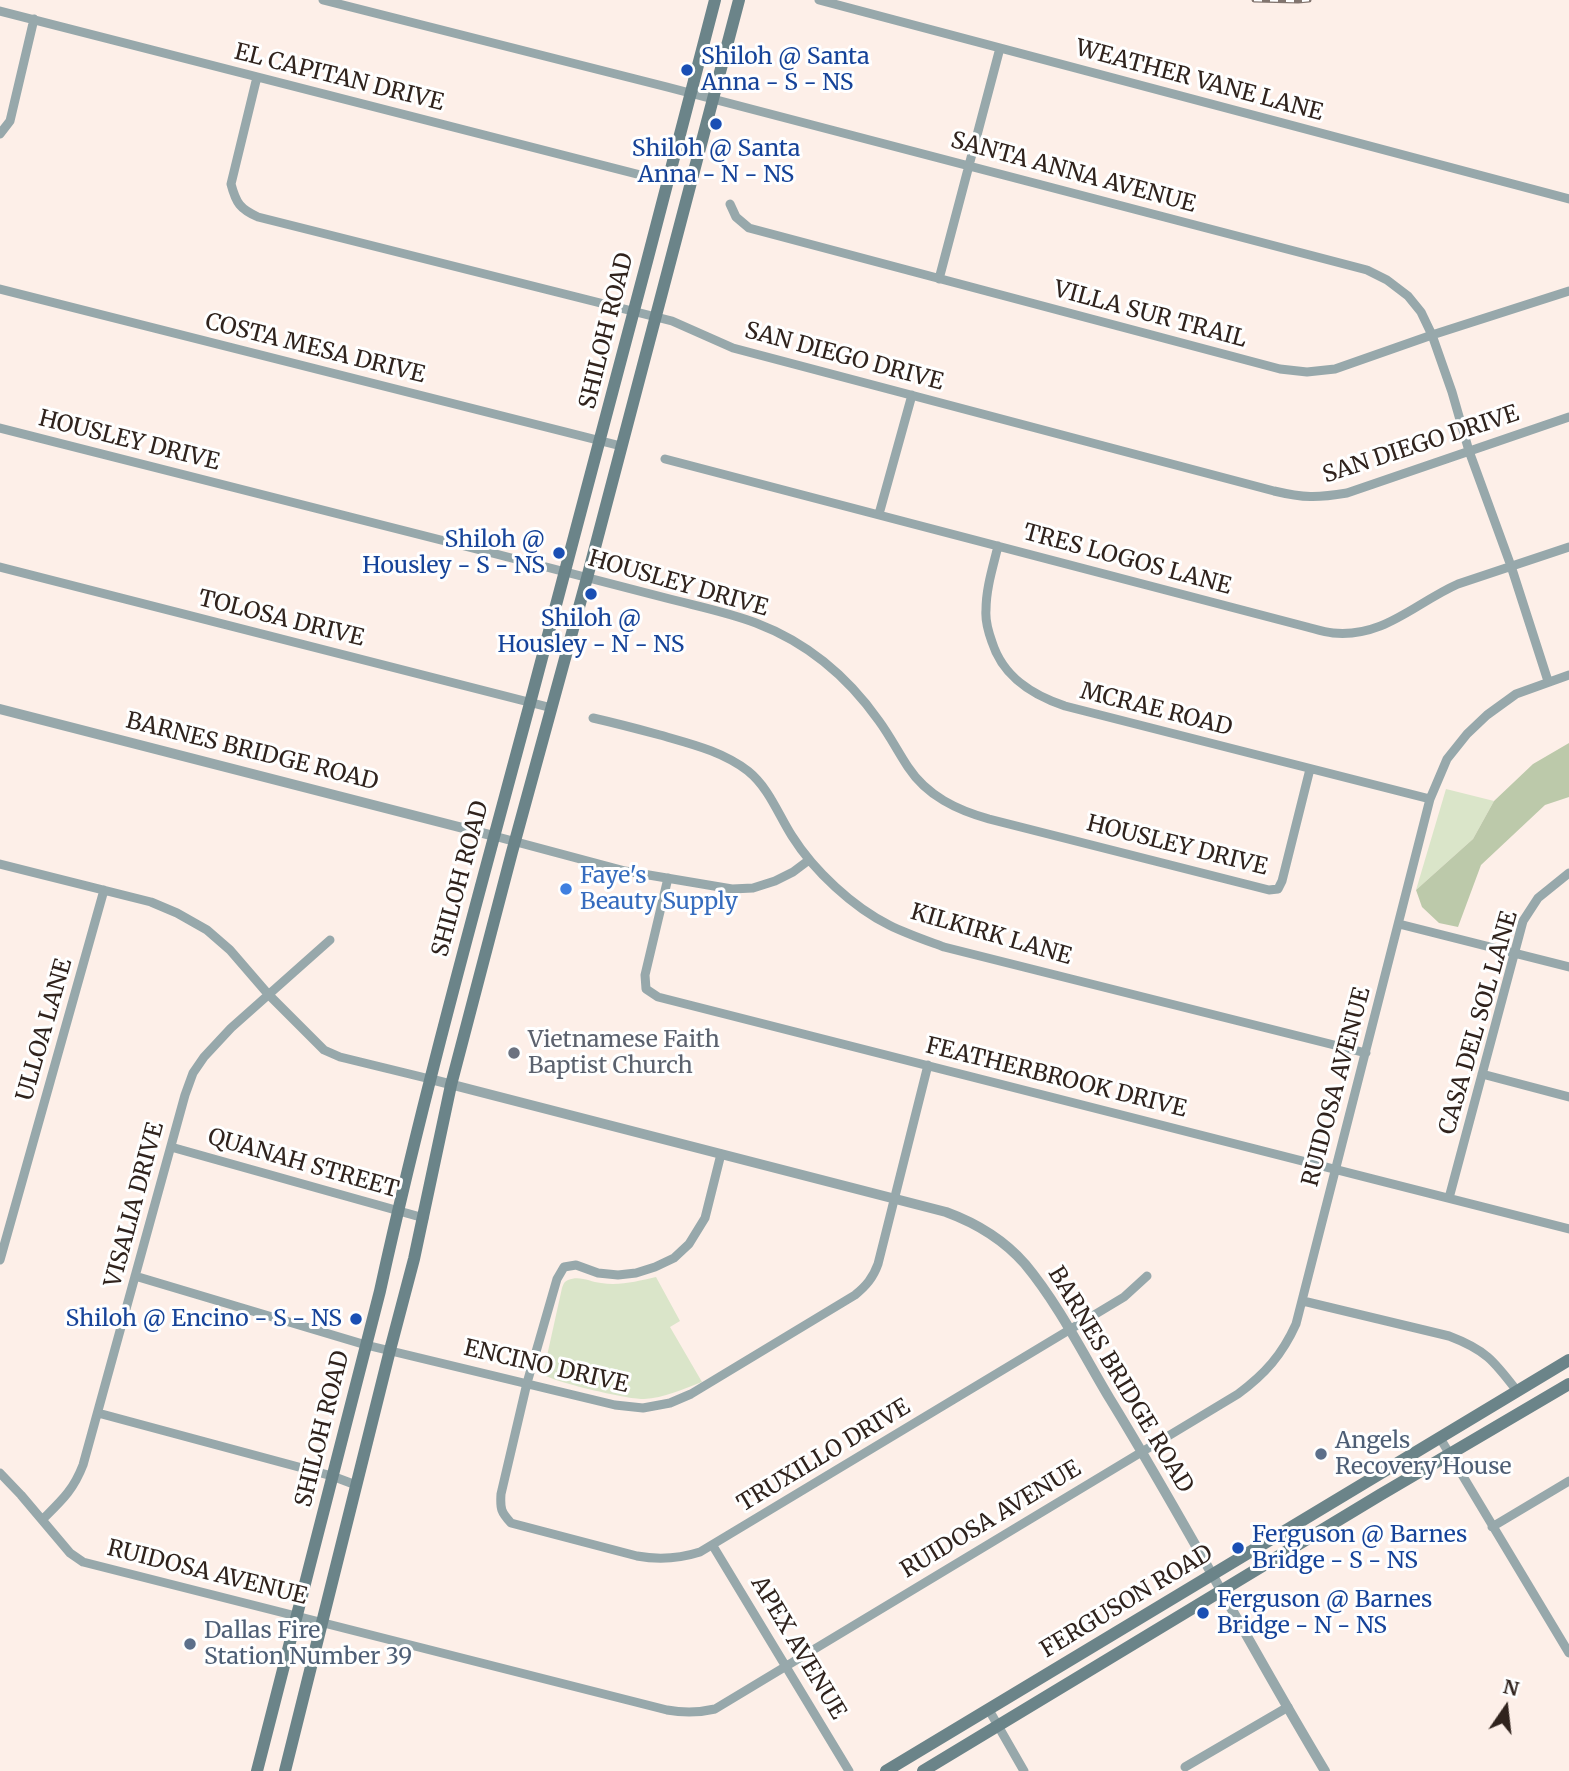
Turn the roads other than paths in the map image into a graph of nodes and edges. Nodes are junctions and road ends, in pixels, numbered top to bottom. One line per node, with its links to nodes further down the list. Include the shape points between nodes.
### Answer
1 (323, 0): 9 (street, SANTA ANNA AVENUE)
2 (715, 0): 9 (main road, SHILOH ROAD)
3 (739, 0): 10 (main road, SHILOH ROAD)
4 (819, 0): 7 (street, WEATHER VANE LANE)
5 (0, 11): 6 (street, EL CAPITAN DRIVE)
6 (34, 19): 8 (street, EL CAPITAN DRIVE); 11 (street, via 9,121)
7 (1000, 48): 12 (street); 14 (street, WEATHER VANE LANE)
8 (257, 77): 13 (street, EL CAPITAN DRIVE); 19 (street, SAN DIEGO DRIVE, via 231,184 245,211)
9 (691, 93): 10 (street, SANTA ANNA AVENUE); 13 (main road, SHILOH ROAD)
10 (713, 99): 12 (street, SANTA ANNA AVENUE); 20 (main road, SHILOH ROAD)
11 (0, 134)
12 (968, 166): 16 (street); 21 (street, SANTA ANNA AVENUE, via 1367,270 1408,296)
13 (668, 182): 19 (main road, SHILOH ROAD)
14 (1569, 199)
15 (730, 204): 16 (street, VILLA SUR TRAIL, via 749,228)
16 (939, 279): 21 (street, VILLA SUR TRAIL, via 1280,369 1335,369)
17 (0, 289): 25 (street, COSTA MESA DRIVE)
18 (1569, 291): 21 (street, VILLA SUR TRAIL)
19 (634, 311): 20 (street, SAN DIEGO DRIVE); 25 (main road, SHILOH ROAD)
20 (655, 316): 22 (street, SAN DIEGO DRIVE, via 733,348); 26 (main road, SHILOH ROAD)
21 (1432, 335): 27 (street, SANTA ANNA AVENUE)
22 (912, 395): 27 (street, SAN DIEGO DRIVE, via 1299,497 1347,494); 29 (street)
23 (1569, 417): 27 (street, SAN DIEGO DRIVE)
24 (0, 428): 34 (street, HOUSLEY DRIVE)
25 (600, 441): 26 (street, COSTA MESA DRIVE); 34 (main road, SHILOH ROAD)
26 (621, 446): 35 (main road, SHILOH ROAD)
27 (1469, 451): 32 (street, SANTA ANNA AVENUE)
28 (665, 459): 29 (street, TRES LOGOS LANE)
29 (879, 514): 30 (street, TRES LOGOS LANE)
30 (998, 546): 32 (street, TRES LOGOS LANE, via 1334,633 1375,629 1443,591); 42 (street, MCRAE ROAD, via 988,587 988,631 1003,665 1028,690 1065,706)
31 (1569, 547): 32 (street, TRES LOGOS LANE)
32 (1511, 566): 37 (street, SANTA ANNA AVENUE)
33 (0, 567): 38 (street, TOLOSA DRIVE)
34 (565, 572): 35 (street, HOUSLEY DRIVE); 38 (main road, SHILOH ROAD)
35 (587, 578): 39 (main road, SHILOH ROAD); 42 (street, HOUSLEY DRIVE, via 721,612 789,638 852,688 928,791 958,809 989,819 1278,889)
36 (1569, 674): 37 (street, RUIDOSA AVENUE)
37 (1548, 681): 43 (street, RUIDOSA AVENUE, via 1516,694 1467,734 1447,759)
38 (530, 702): 39 (street, TOLOSA DRIVE); 44 (main road, SHILOH ROAD)
39 (552, 708): 45 (main road, SHILOH ROAD)
40 (0, 709): 44 (street, BARNES BRIDGE ROAD)
41 (593, 718): 46 (street, KILKIRK LANE, via 698,746 749,771)
42 (1310, 769): 43 (street, MCRAE ROAD)
43 (1430, 799): 51 (street, RUIDOSA AVENUE)
44 (494, 836): 45 (street); 59 (main road, SHILOH ROAD)
45 (514, 842): 49 (street); 60 (main road, SHILOH ROAD)
46 (809, 860): 49 (street, via 775,881 753,888); 56 (street, KILKIRK LANE, via 869,913 926,941)
47 (0, 864): 50 (street)
48 (1569, 873): 53 (street, CASA DEL SOL LANE, via 1538,898 1523,921)
49 (668, 878): 57 (street, FEATHERBROOK DRIVE, via 645,975 646,989 658,997)
50 (104, 890): 55 (street, via 151,902 206,930); 70 (street, ULLOA LANE)
51 (1399, 924): 53 (street); 56 (street, RUIDOSA AVENUE)
52 (330, 940): 55 (street, VISALIA DRIVE)
53 (1514, 953): 54 (street); 58 (street, CASA DEL SOL LANE)
54 (1569, 967)
55 (268, 994): 59 (street, via 324,1050); 62 (street, VISALIA DRIVE, via 193,1073)
56 (1366, 1053): 64 (street, RUIDOSA AVENUE)
57 (928, 1065): 64 (street, FEATHERBROOK DRIVE); 65 (street, ENCINO DRIVE)
58 (1482, 1074): 61 (street); 66 (street, CASA DEL SOL LANE)
59 (430, 1079): 60 (street, BARNES BRIDGE ROAD); 67 (main road, SHILOH ROAD)
60 (451, 1085): 63 (street, BARNES BRIDGE ROAD); 68 (main road, SHILOH ROAD)
61 (1569, 1097)
62 (171, 1147): 67 (street, QUANAH STREET); 71 (street, VISALIA DRIVE)
63 (721, 1154): 65 (street, BARNES BRIDGE ROAD); 78 (street, via 705,1218 674,1258 655,1268 618,1275 576,1265 564,1268)
64 (1335, 1169): 66 (street, FEATHERBROOK DRIVE); 73 (street, RUIDOSA AVENUE)
65 (895, 1198): 74 (street, BARNES BRIDGE ROAD, via 946,1212 986,1231 1023,1262); 78 (street, ENCINO DRIVE, via 878,1264 863,1288 691,1394 643,1408)
66 (1449, 1198): 69 (street, FEATHERBROOK DRIVE)
67 (398, 1211): 68 (street, QUANAH STREET); 75 (main road, SHILOH ROAD)
68 (424, 1218): 76 (main road, SHILOH ROAD)
69 (1569, 1229)
70 (0, 1260)
71 (135, 1276): 75 (street, ENCINO DRIVE); 81 (street, VISALIA DRIVE)
72 (1147, 1276): 74 (street, TRUXILLO DRIVE, via 1124,1297)
73 (1303, 1301): 80 (street, via 1472,1345 1495,1362); 83 (street, RUIDOSA AVENUE, via 1287,1342 1259,1378)
74 (1069, 1330): 83 (street, BARNES BRIDGE ROAD); 91 (street, TRUXILLO DRIVE)
75 (366, 1345): 76 (street, ENCINO DRIVE); 86 (main road, SHILOH ROAD)
76 (390, 1350): 78 (street, ENCINO DRIVE); 88 (main road, SHILOH ROAD)
77 (1569, 1360): 80 (main road, FERGUSON ROAD)
78 (527, 1383): 91 (street, TRUXILLO DRIVE, via 501,1494 500,1507 511,1523 657,1559 682,1558)
79 (1569, 1384): 84 (main road, FERGUSON ROAD)
80 (1517, 1391): 82 (main road, FERGUSON ROAD)
81 (98, 1413): 86 (street); 89 (street, VISALIA DRIVE, via 77,1480)
82 (1440, 1437): 84 (street); 92 (main road, FERGUSON ROAD)
83 (1142, 1452): 92 (street, BARNES BRIDGE ROAD); 98 (street, RUIDOSA AVENUE)
84 (1450, 1454): 90 (street); 93 (main road, FERGUSON ROAD)
85 (0, 1474): 89 (street, RUIDOSA AVENUE)
86 (332, 1476): 88 (street); 94 (main road, SHILOH ROAD)
87 (1569, 1481): 90 (street)
88 (356, 1485): 95 (main road, SHILOH ROAD)
89 (42, 1520): 94 (street, RUIDOSA AVENUE, via 83,1562)
90 (1492, 1527): 96 (street)
91 (713, 1546): 98 (street, APEX AVENUE)
92 (1212, 1574): 93 (street, BARNES BRIDGE ROAD); 100 (main road, FERGUSON ROAD)
93 (1221, 1591): 99 (street, BARNES BRIDGE ROAD); 101 (main road, FERGUSON ROAD)
94 (297, 1616): 95 (street, RUIDOSA AVENUE); 103 (main road, SHILOH ROAD)
95 (322, 1622): 98 (street, RUIDOSA AVENUE, via 683,1713 715,1709); 104 (main road, SHILOH ROAD)
96 (1565, 1639): 97 (street)
97 (1569, 1653)
98 (786, 1666): 105 (street, APEX AVENUE)
99 (1288, 1707): 102 (street); 109 (street, BARNES BRIDGE ROAD)
100 (989, 1710): 101 (street); 106 (main road, FERGUSON ROAD)
101 (998, 1726): 107 (main road, FERGUSON ROAD); 108 (street)
102 (1185, 1767)
103 (257, 1771)
104 (285, 1771)
105 (849, 1771)
106 (886, 1771)
107 (923, 1771)
108 (1024, 1771)
109 (1325, 1771)

